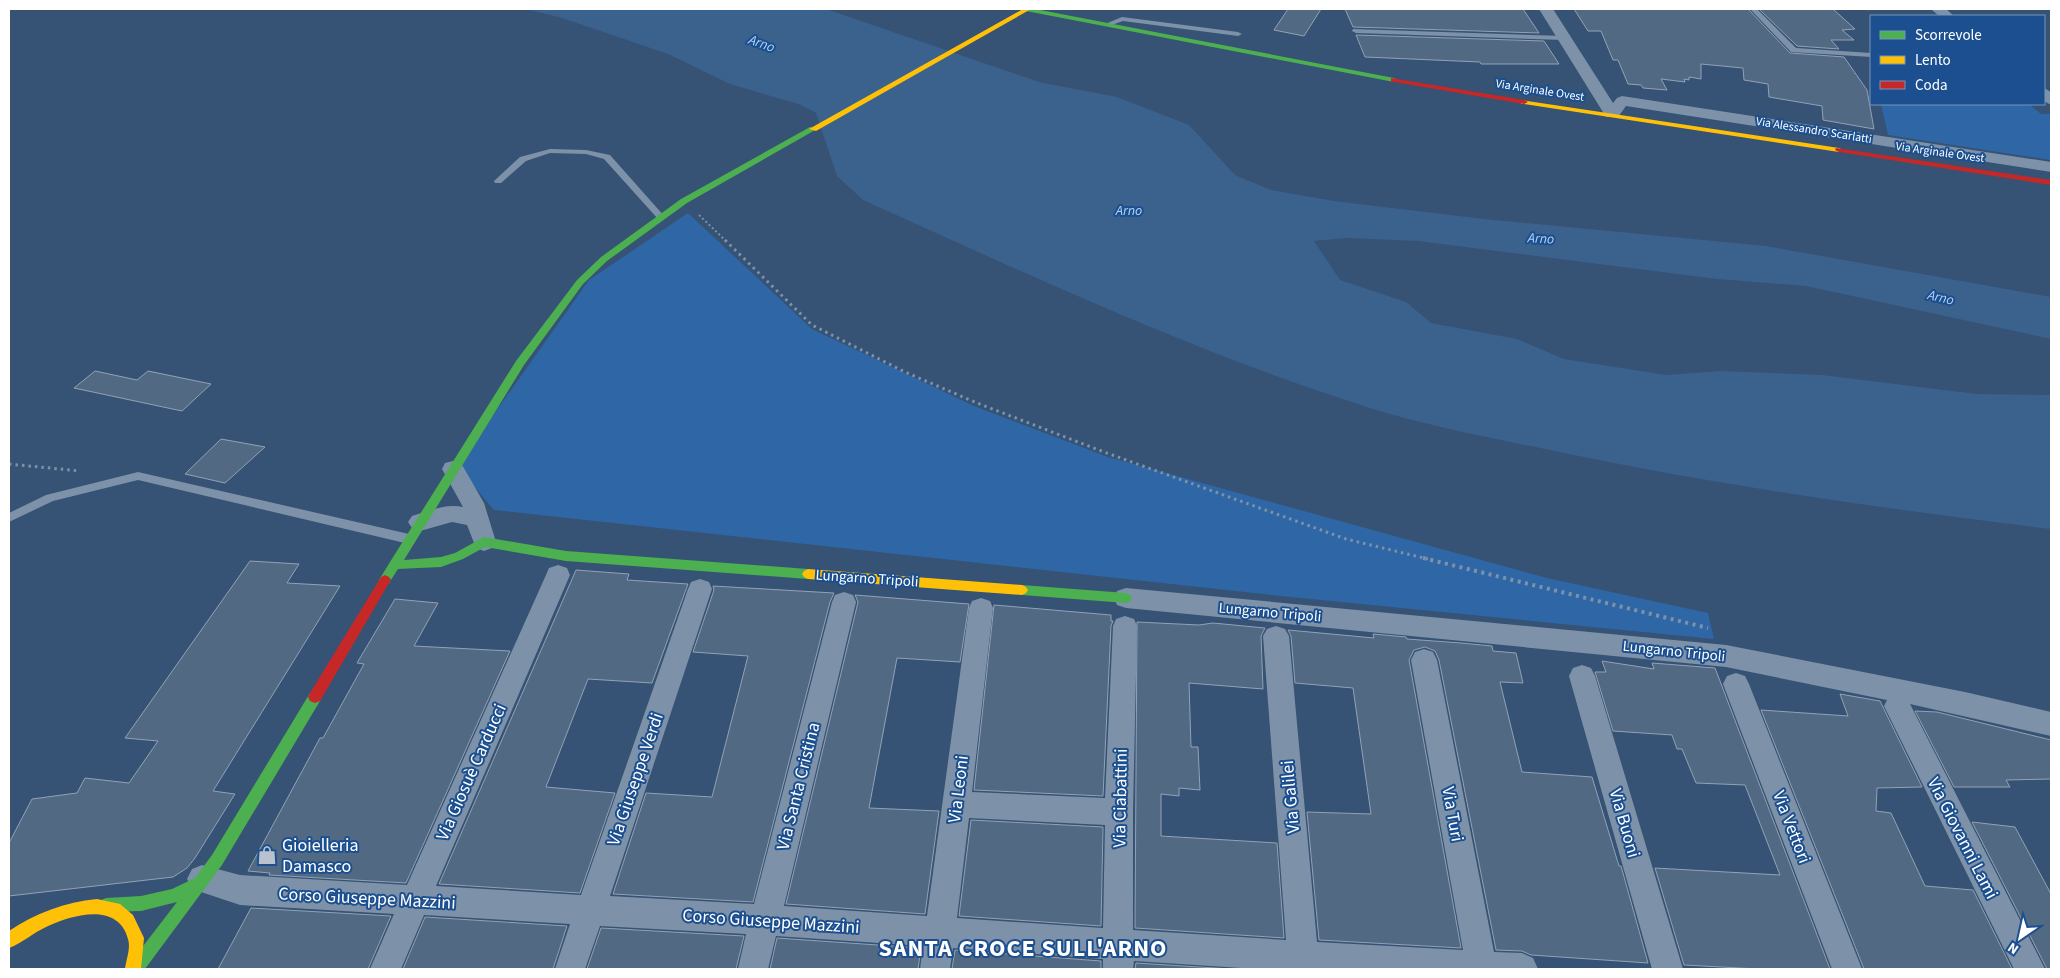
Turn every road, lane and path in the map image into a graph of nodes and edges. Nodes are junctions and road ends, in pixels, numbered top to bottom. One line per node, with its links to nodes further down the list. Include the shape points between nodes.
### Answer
1 (1027, 9): 4 (street, Via Arginale Ovest); 13 (street)
2 (1546, 9): 7 (street)
3 (1753, 9): 8 (lane, via 1794,50)
4 (1109, 24): 6 (lane, via 1122,18); 9 (street, Via Arginale Ovest, via 1447,90)
5 (1356, 31): 7 (lane)
6 (1238, 34)
7 (1564, 38): 9 (street)
8 (1870, 55)
9 (1612, 114): 10 (street, Via Alessandro Scarlatti, via 1622,101); 12 (street, Via Arginale Ovest)
10 (2051, 167)
11 (498, 181): 14 (lane, via 523,159 550,151 586,152 607,157)
12 (2051, 183)
13 (684, 201): 14 (street); 29 (path, via 812,325 976,403 1346,538)
14 (661, 217): 16 (street, via 604,259 580,282 520,364)
15 (9, 464): 17 (path)
16 (453, 469): 19 (street, via 473,503); 20 (street)
17 (88, 472)
18 (9, 518): 20 (lane, via 50,498 138,476)
19 (477, 520): 20 (street, via 452,513); 21 (street)
20 (414, 530): 22 (street)
21 (484, 542): 22 (street, via 441,562); 25 (street, Lungarno Tripoli, via 566,556)
22 (394, 565): 38 (street, via 226,846)
23 (558, 575): 39 (street, Via Giosuè Carducci)
24 (700, 589): 42 (street, Via Giuseppe Verdi)
25 (1126, 598): 35 (street, Lungarno Tripoli, via 1726,656)
26 (844, 602): 44 (street, Via Santa Cristina)
27 (981, 608): 36 (street, Via Leoni)
28 (1125, 626): 37 (street, Via Ciabattini)
29 (1716, 629)
30 (1276, 636): 48 (street, Via Galilei)
31 (1424, 660): 49 (street, Via Turi)
32 (1582, 676): 56 (street, Via Buoni)
33 (1736, 684): 57 (street, Via Vettori)
34 (1897, 706): 58 (street, Via Giovanni Lami)
35 (2051, 724)
36 (957, 804): 37 (street); 45 (street, Via Leoni)
37 (1119, 812): 47 (street, Via Ciabattini)
38 (202, 879): 39 (street, Corso Giuseppe Mazzini, via 240,890); 40 (street, via 181,895 153,905); 50 (street)
39 (414, 901): 42 (street, Corso Giuseppe Mazzini); 51 (street, Via Giosuè Carducci)
40 (93, 905): 41 (street); 50 (street, via 114,909 130,921 137,938)
41 (67, 908): 43 (street); 46 (street, via 38,920)
42 (590, 910): 44 (street, Corso Giuseppe Mazzini); 52 (street, Via Giuseppe Verdi)
43 (18, 918)
44 (764, 920): 45 (street, Corso Giuseppe Mazzini); 53 (street, Via Santa Cristina)
45 (940, 932): 47 (street, Corso Giuseppe Mazzini); 54 (street, Via Leoni)
46 (9, 940)
47 (1118, 957): 48 (street, Corso Giuseppe Mazzini)
48 (1304, 957): 49 (street, Corso Giuseppe Mazzini)
49 (1481, 968): 55 (street, Corso Giuseppe Mazzini)
50 (134, 969)
51 (385, 969)
52 (570, 969)
53 (753, 969)
54 (935, 969)
55 (1522, 969)
56 (1668, 969)
57 (1847, 969)
58 (2030, 969)

